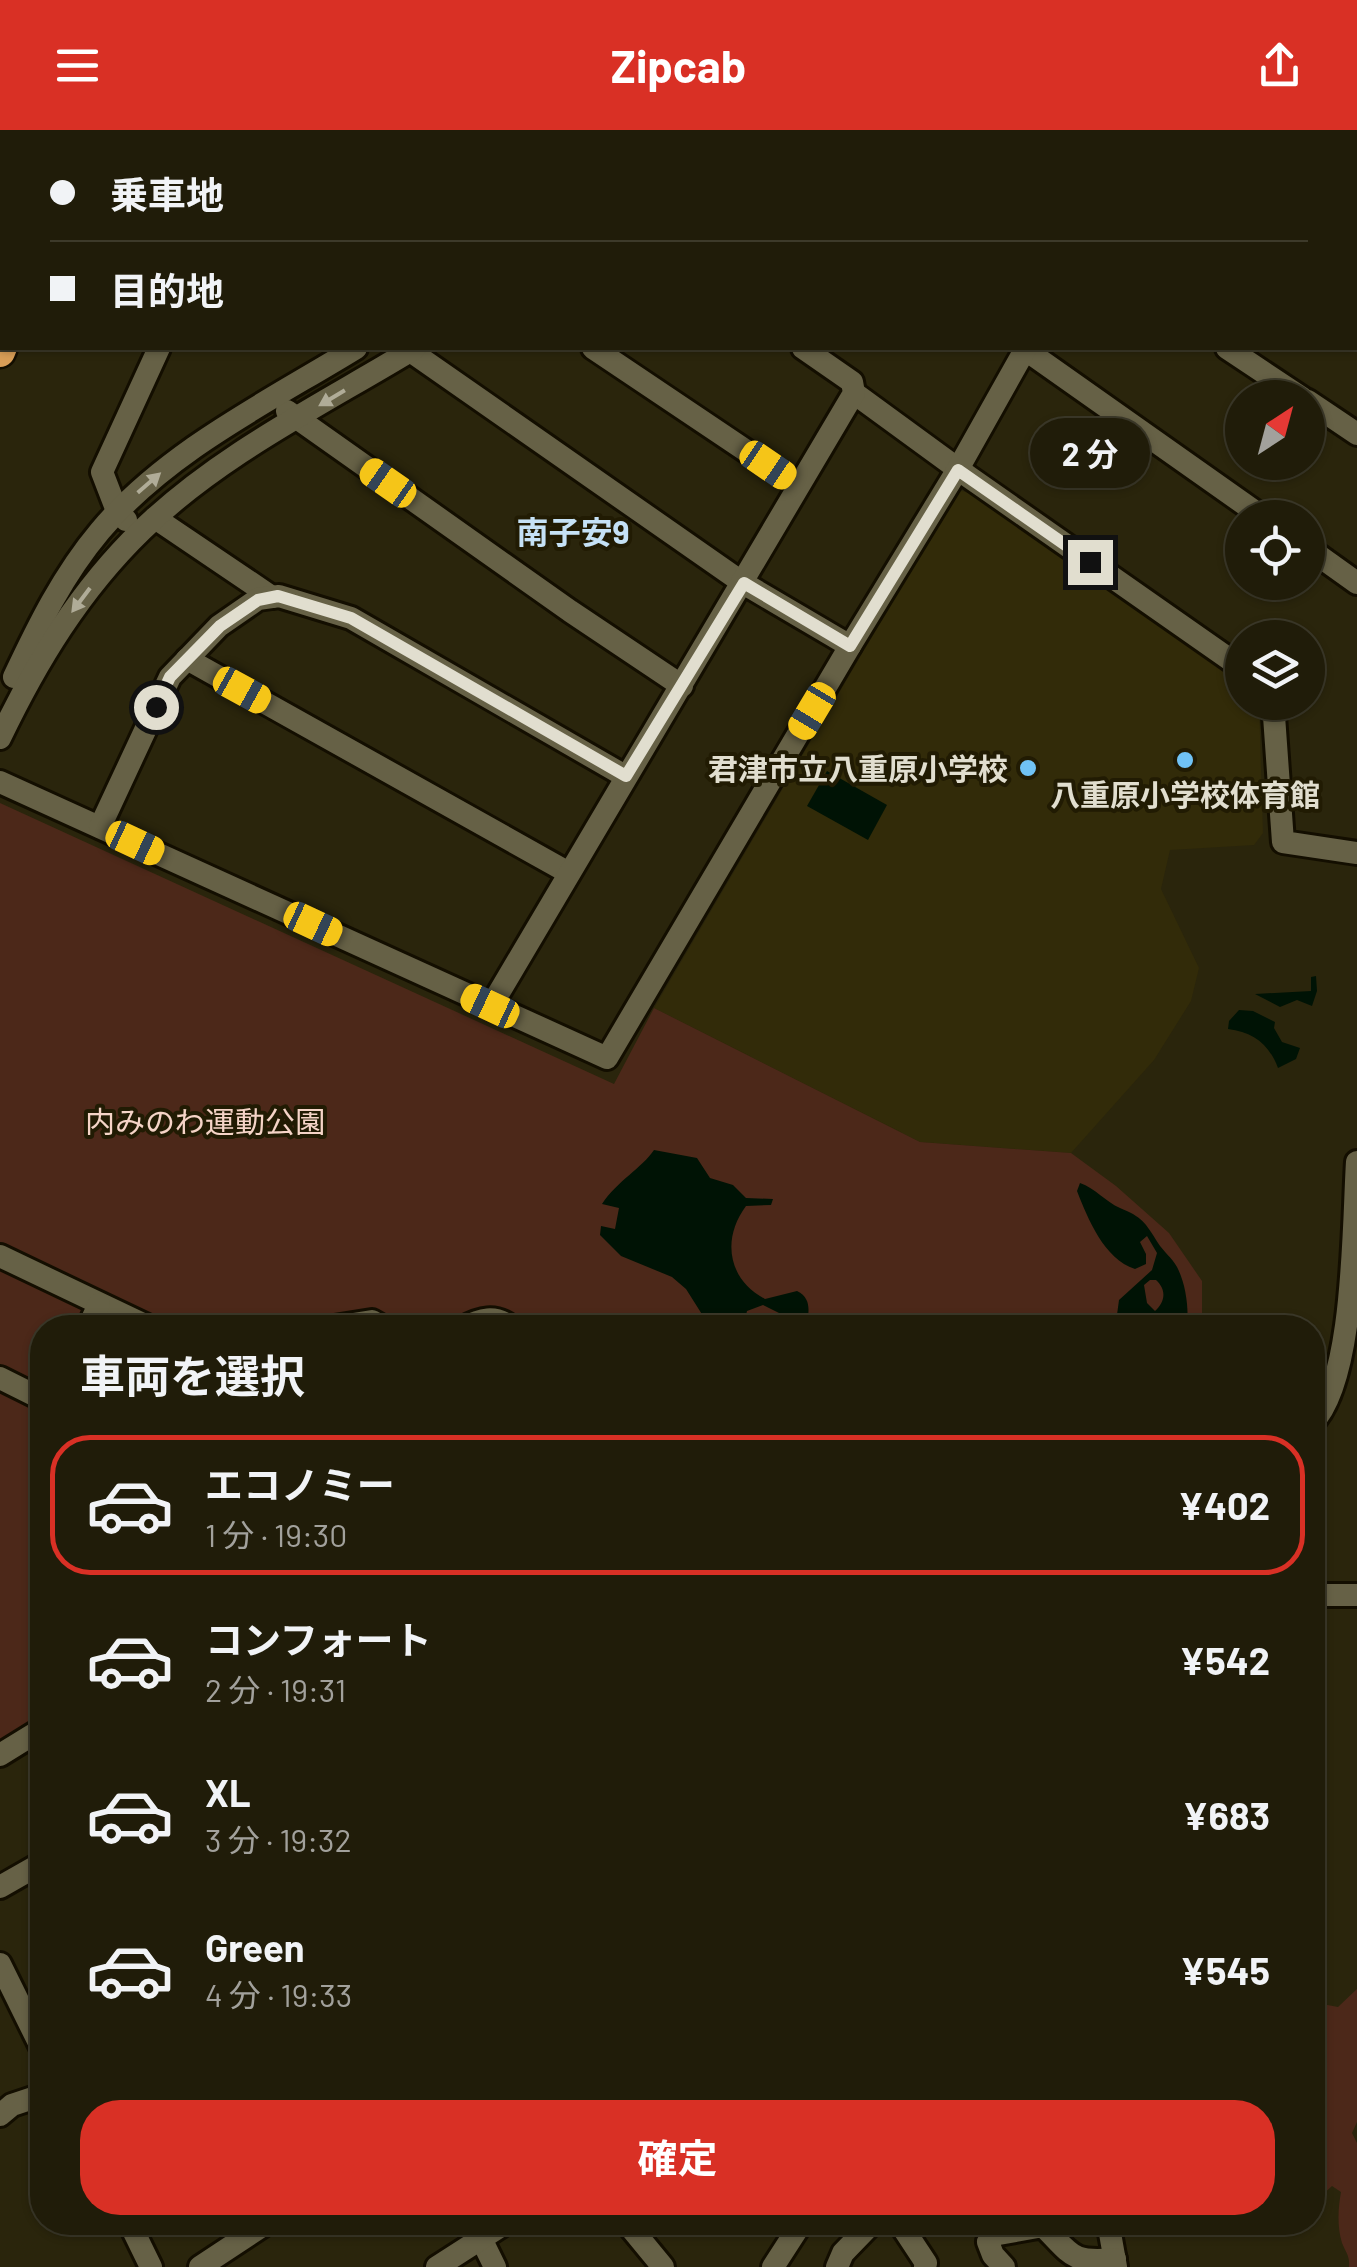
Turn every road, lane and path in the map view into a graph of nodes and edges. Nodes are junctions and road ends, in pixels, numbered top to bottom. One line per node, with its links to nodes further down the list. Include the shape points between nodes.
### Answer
1 (158, 350): 19 (street, via 102,472)
2 (353, 350): 12 (street)
3 (408, 350): 14 (street, one-way to 14)
4 (411, 350): 23 (street)
5 (596, 350): 17 (street)
6 (806, 350): 11 (street, via 852,382)
7 (1024, 350): 16 (street)
8 (1028, 350): 18 (street)
9 (1230, 350): 10 (street)
10 (1276, 380)
11 (854, 392): 16 (street); 17 (street)
12 (274, 398): 14 (street); 19 (street, one-way to 12, via 204,441)
13 (1325, 412): 15 (street)
14 (296, 419): 20 (street, via 203,479); 28 (street)
15 (1357, 434)
16 (958, 470): 25 (street); 26 (street)
17 (797, 484): 23 (street)
18 (1239, 500)
19 (117, 511): 20 (street); 29 (street, via 66,578)
20 (147, 525): 24 (street); 31 (street, one-way to 31, via 54,638)
21 (1325, 560): 22 (street)
22 (1357, 582)
23 (744, 583): 25 (street); 28 (street)
24 (272, 597): 27 (street, via 220,626); 32 (street, via 351,618)
25 (850, 646): 37 (street, via 607,1058)
26 (1225, 656)
27 (187, 659): 34 (street, via 170,677); 36 (street)
28 (682, 686): 32 (street)
29 (0, 708)
30 (1274, 720): 35 (street, via 1284,842)
31 (0, 738)
32 (626, 776): 36 (street)
33 (0, 782): 34 (street)
34 (100, 827): 37 (street)
35 (1357, 853)
36 (569, 873): 37 (street)
37 (490, 1006)
38 (1357, 1162): 41 (street)
39 (0, 1256): 40 (street)
40 (99, 1304): 42 (street); 43 (street)
41 (1352, 1313): 46 (street)
42 (94, 1315)
43 (123, 1315)
44 (0, 1378): 45 (street)
45 (30, 1393)
46 (1325, 1408)
47 (1325, 1594): 48 (street)
48 (1357, 1595)
49 (30, 1736): 50 (street)
50 (0, 1755)
51 (30, 1870): 52 (street)
52 (0, 1887)
53 (0, 1964): 54 (street)
54 (30, 2025)
55 (30, 2100): 56 (street)
56 (0, 2115)
57 (135, 2235): 69 (street)
58 (248, 2235): 70 (street)
59 (473, 2235): 71 (street)
60 (479, 2235): 72 (street)
61 (637, 2235): 73 (street)
62 (794, 2235): 74 (street)
63 (860, 2235): 75 (street)
64 (909, 2235): 76 (street)
65 (993, 2235): 77 (street, via 988,2242)
66 (1052, 2235): 68 (street, via 1076,2259)
67 (1111, 2235): 68 (street)
68 (1116, 2263)
69 (151, 2267)
70 (200, 2267)
71 (437, 2267)
72 (495, 2267)
73 (663, 2267)
74 (773, 2267)
75 (838, 2267)
76 (925, 2267)
77 (1004, 2267)

